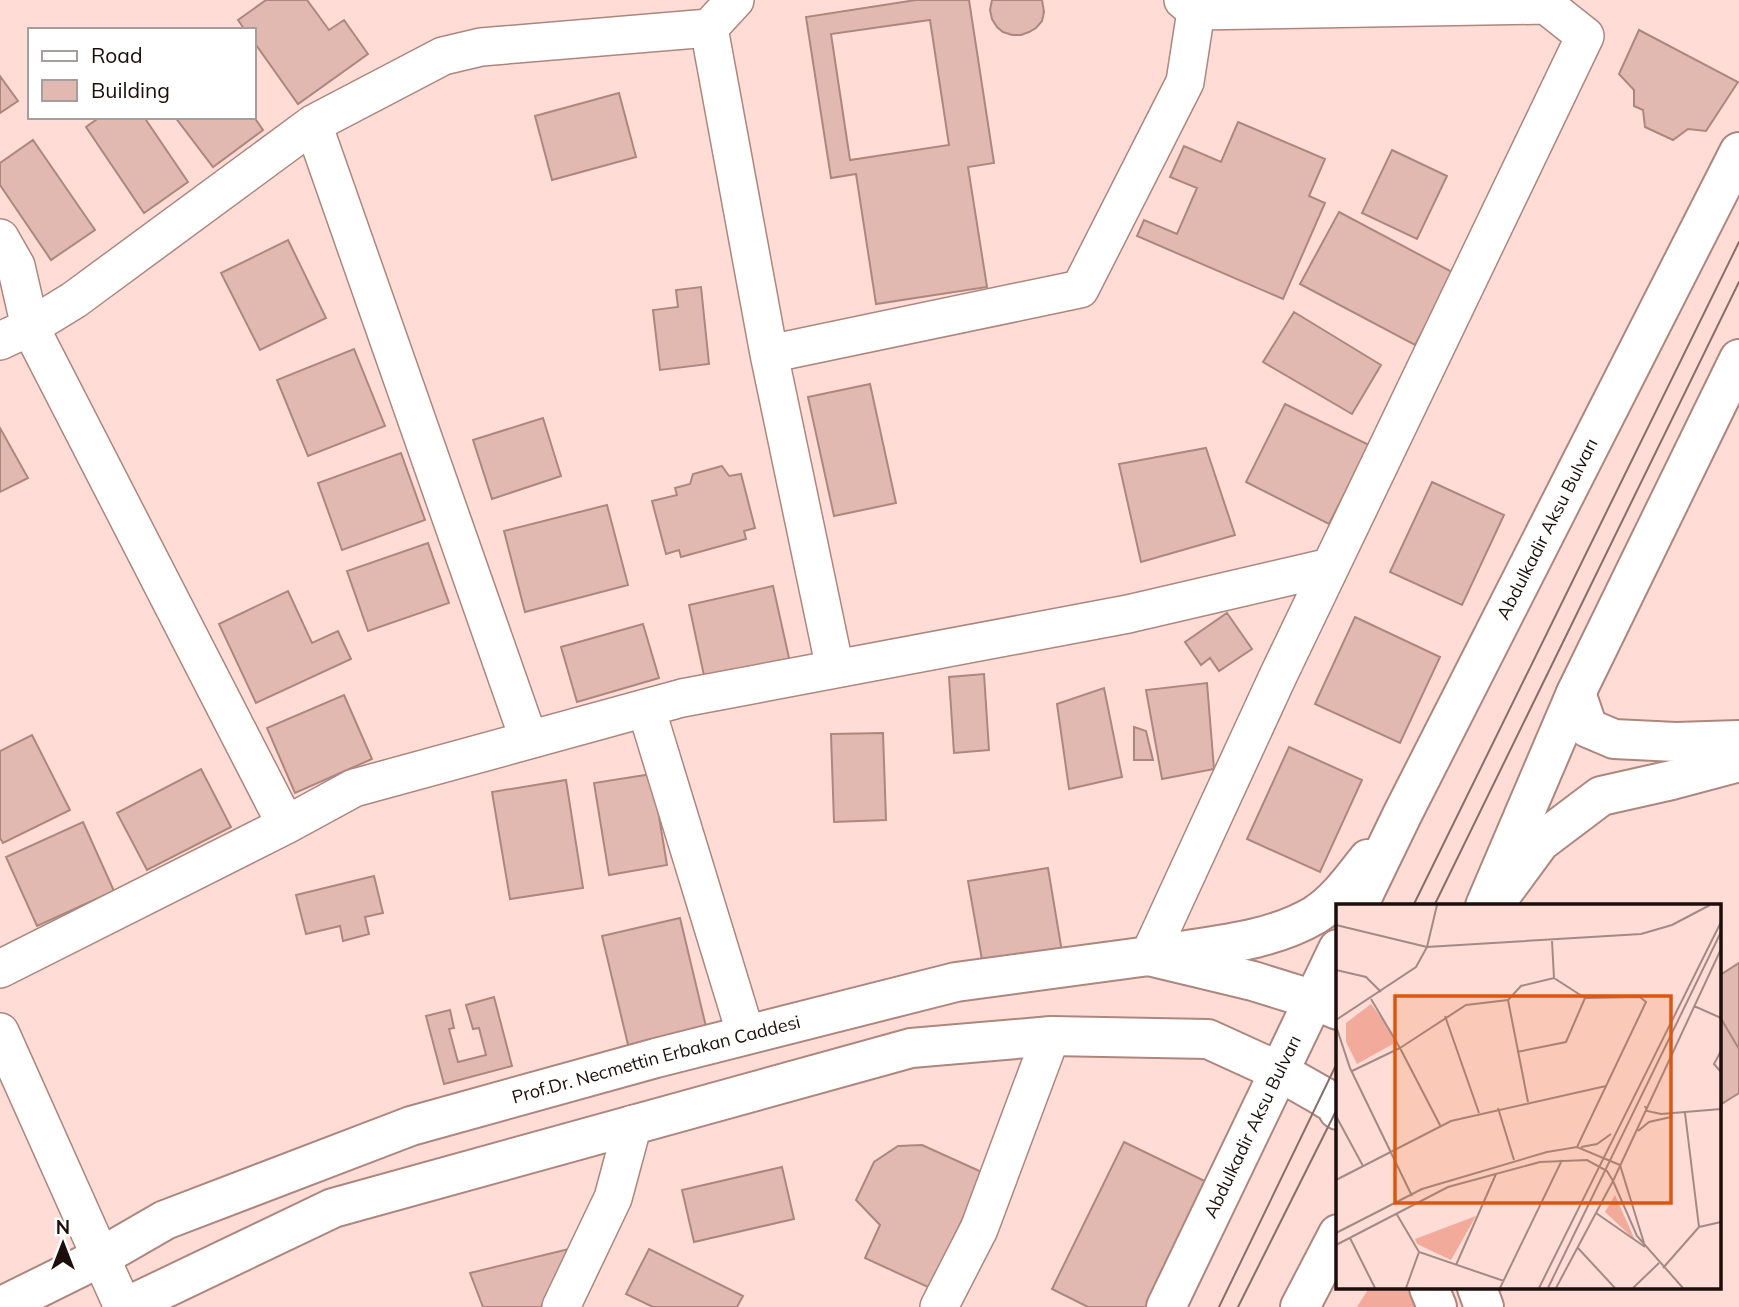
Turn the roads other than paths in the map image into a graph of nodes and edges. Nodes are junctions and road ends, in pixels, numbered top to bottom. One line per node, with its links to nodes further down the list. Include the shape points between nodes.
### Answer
1 (735, 0): 3 (street)
2 (1189, 5): 8 (street, via 1185,82 1080,289); 10 (street, via 1546,5 1585,36)
3 (709, 28): 4 (street, via 481,47 443,56); 8 (street)
4 (313, 124): 7 (street, via 74,300); 14 (street)
5 (1739, 152): 17 (main road, Abdulkadir Aksu Bulvarı)
6 (0, 238): 7 (street, via 16,266)
7 (15, 334): 18 (street)
8 (769, 354): 11 (street)
9 (1739, 359): 12 (main road)
10 (1330, 567): 11 (street, via 1128,614); 22 (street)
11 (835, 669): 13 (street)
12 (1576, 693): 15 (main road, via 1588,728 1614,739); 20 (main road)
13 (646, 708): 14 (street); 27 (street)
14 (529, 740): 18 (street, via 354,788)
15 (1739, 740)
16 (1739, 762): 21 (main road, via 1601,796 1540,842)
17 (1402, 813): 19 (main road, Abdulkadir Aksu Bulvarı); 22 (main road, via 1346,887 1316,914 1275,934)
18 (286, 825): 24 (street)
19 (1359, 904)
20 (1486, 904)
21 (1494, 904)
22 (1149, 956): 25 (main road, Prof.Dr. Necmettin Erbakan Caddesi); 27 (main road, Prof.Dr. Necmettin Erbakan Caddesi, via 956,982)
23 (1336, 958): 25 (main road, Abdulkadir Aksu Bulvarı)
24 (0, 969)
25 (1326, 1005): 29 (main road, Abdulkadir Aksu Bulvarı)
26 (0, 1031): 33 (street)
27 (746, 1035): 33 (main road, Prof.Dr. Necmettin Erbakan Caddesi, via 411,1126 165,1220)
28 (1051, 1036): 29 (main road, via 1208,1039); 31 (main road, via 911,1048); 39 (street, via 979,1229)
29 (1278, 1071): 30 (main road); 40 (main road, Abdulkadir Aksu Bulvarı)
30 (1336, 1106)
31 (633, 1124): 37 (main road, via 333,1208); 38 (street, via 613,1198)
32 (1336, 1238): 41 (main road)
33 (101, 1257): 36 (main road, Prof.Dr. Necmettin Erbakan Caddesi); 37 (street)
34 (1430, 1290): 42 (main road)
35 (1478, 1290): 43 (main road)
36 (0, 1307)
37 (125, 1307)
38 (561, 1307)
39 (939, 1307)
40 (1166, 1307)
41 (1300, 1307)
42 (1437, 1307)
43 (1484, 1307)

